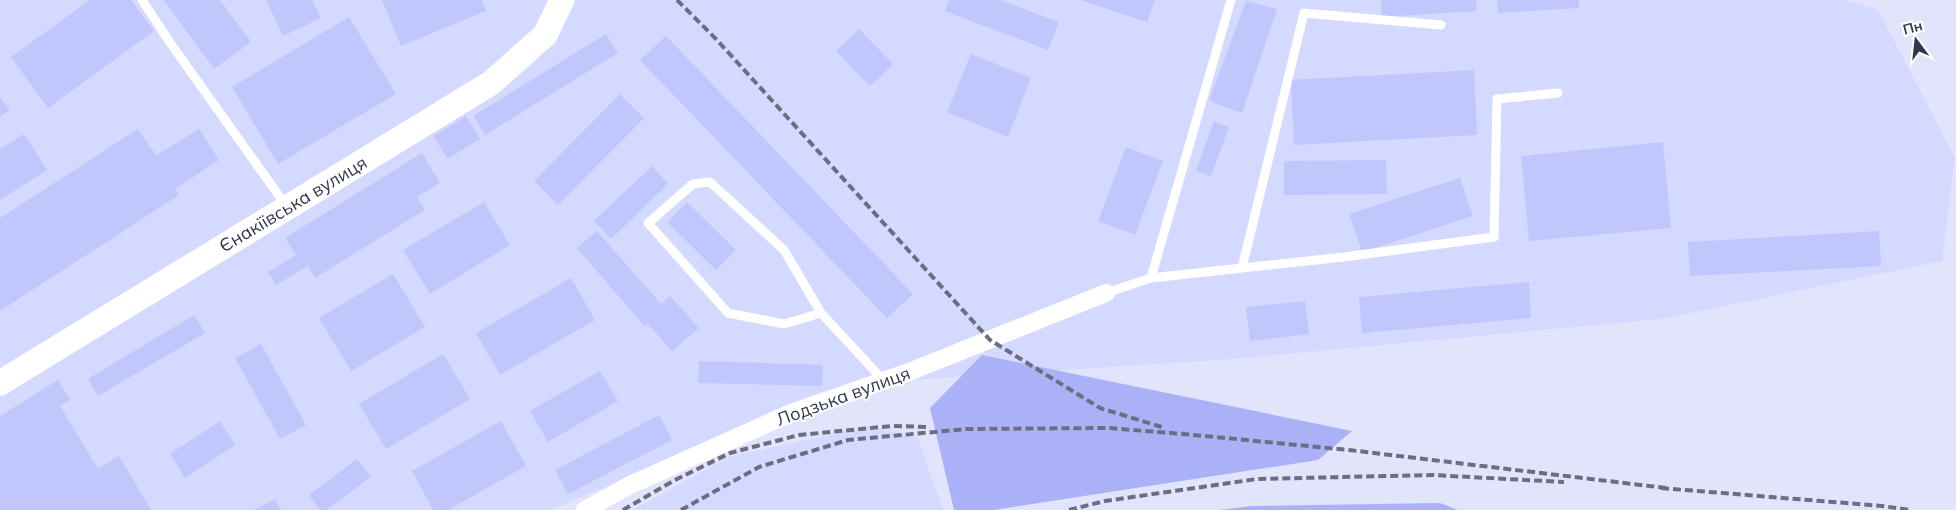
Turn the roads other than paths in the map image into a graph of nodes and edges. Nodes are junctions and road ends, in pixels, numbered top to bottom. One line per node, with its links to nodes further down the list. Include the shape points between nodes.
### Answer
1 (142, 0): 6 (lane)
2 (562, 0): 6 (street, Єнакіївська вулиця, via 545,35 491,83)
3 (1230, 0): 8 (lane)
4 (1441, 25): 7 (lane, via 1304,13)
5 (1558, 93): 7 (lane, via 1498,99 1494,237)
6 (287, 208): 12 (street, Єнакіївська вулиця)
7 (1242, 268): 8 (lane)
8 (1151, 278): 9 (lane)
9 (1106, 294): 11 (street, Лодзька вулиця)
10 (821, 313): 10 (lane, via 784,324 728,313 648,223 692,184 710,182 784,250); 11 (lane)
11 (884, 381): 13 (street, Лодзька вулиця, via 791,413 630,485)
12 (0, 383)
13 (585, 510)

